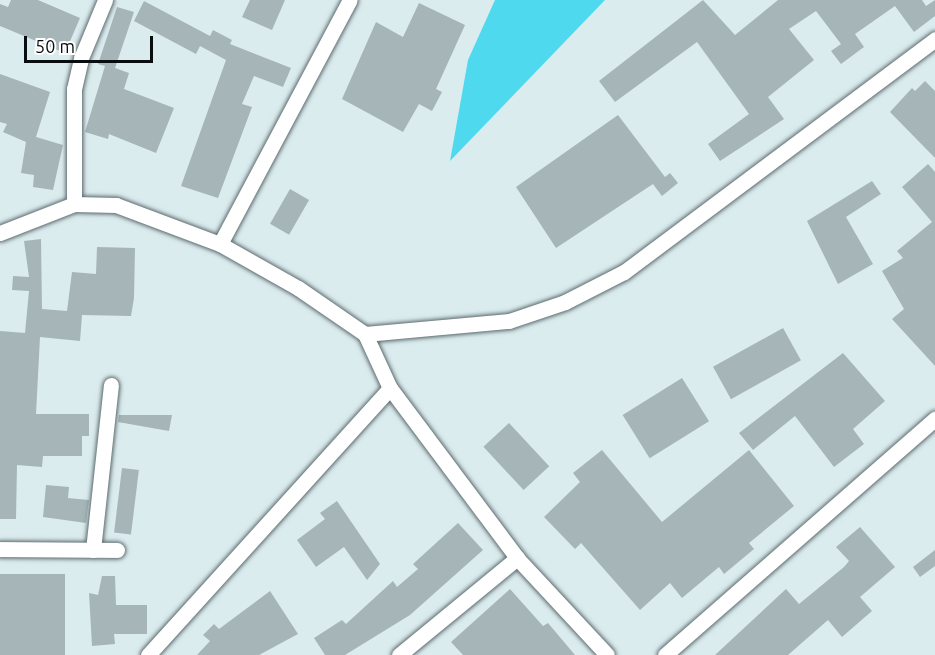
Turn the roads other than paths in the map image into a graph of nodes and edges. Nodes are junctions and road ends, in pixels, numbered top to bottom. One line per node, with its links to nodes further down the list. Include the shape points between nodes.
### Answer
1 (105, 0): 4 (street, via 81,58 74,89)
2 (350, 0): 6 (street)
3 (935, 39): 7 (street, via 624,272 564,302 509,321)
4 (74, 204): 5 (street); 6 (street, via 116,205)
5 (0, 233)
6 (220, 244): 7 (street, via 298,288)
7 (365, 334): 9 (street)
8 (111, 385): 12 (street)
9 (390, 388): 14 (street); 15 (street)
10 (935, 419): 18 (street)
11 (0, 549): 12 (street)
12 (93, 549): 13 (street)
13 (117, 550)
14 (517, 558): 16 (street); 17 (street)
15 (148, 655)
16 (399, 655)
17 (607, 655)
18 (665, 655)

